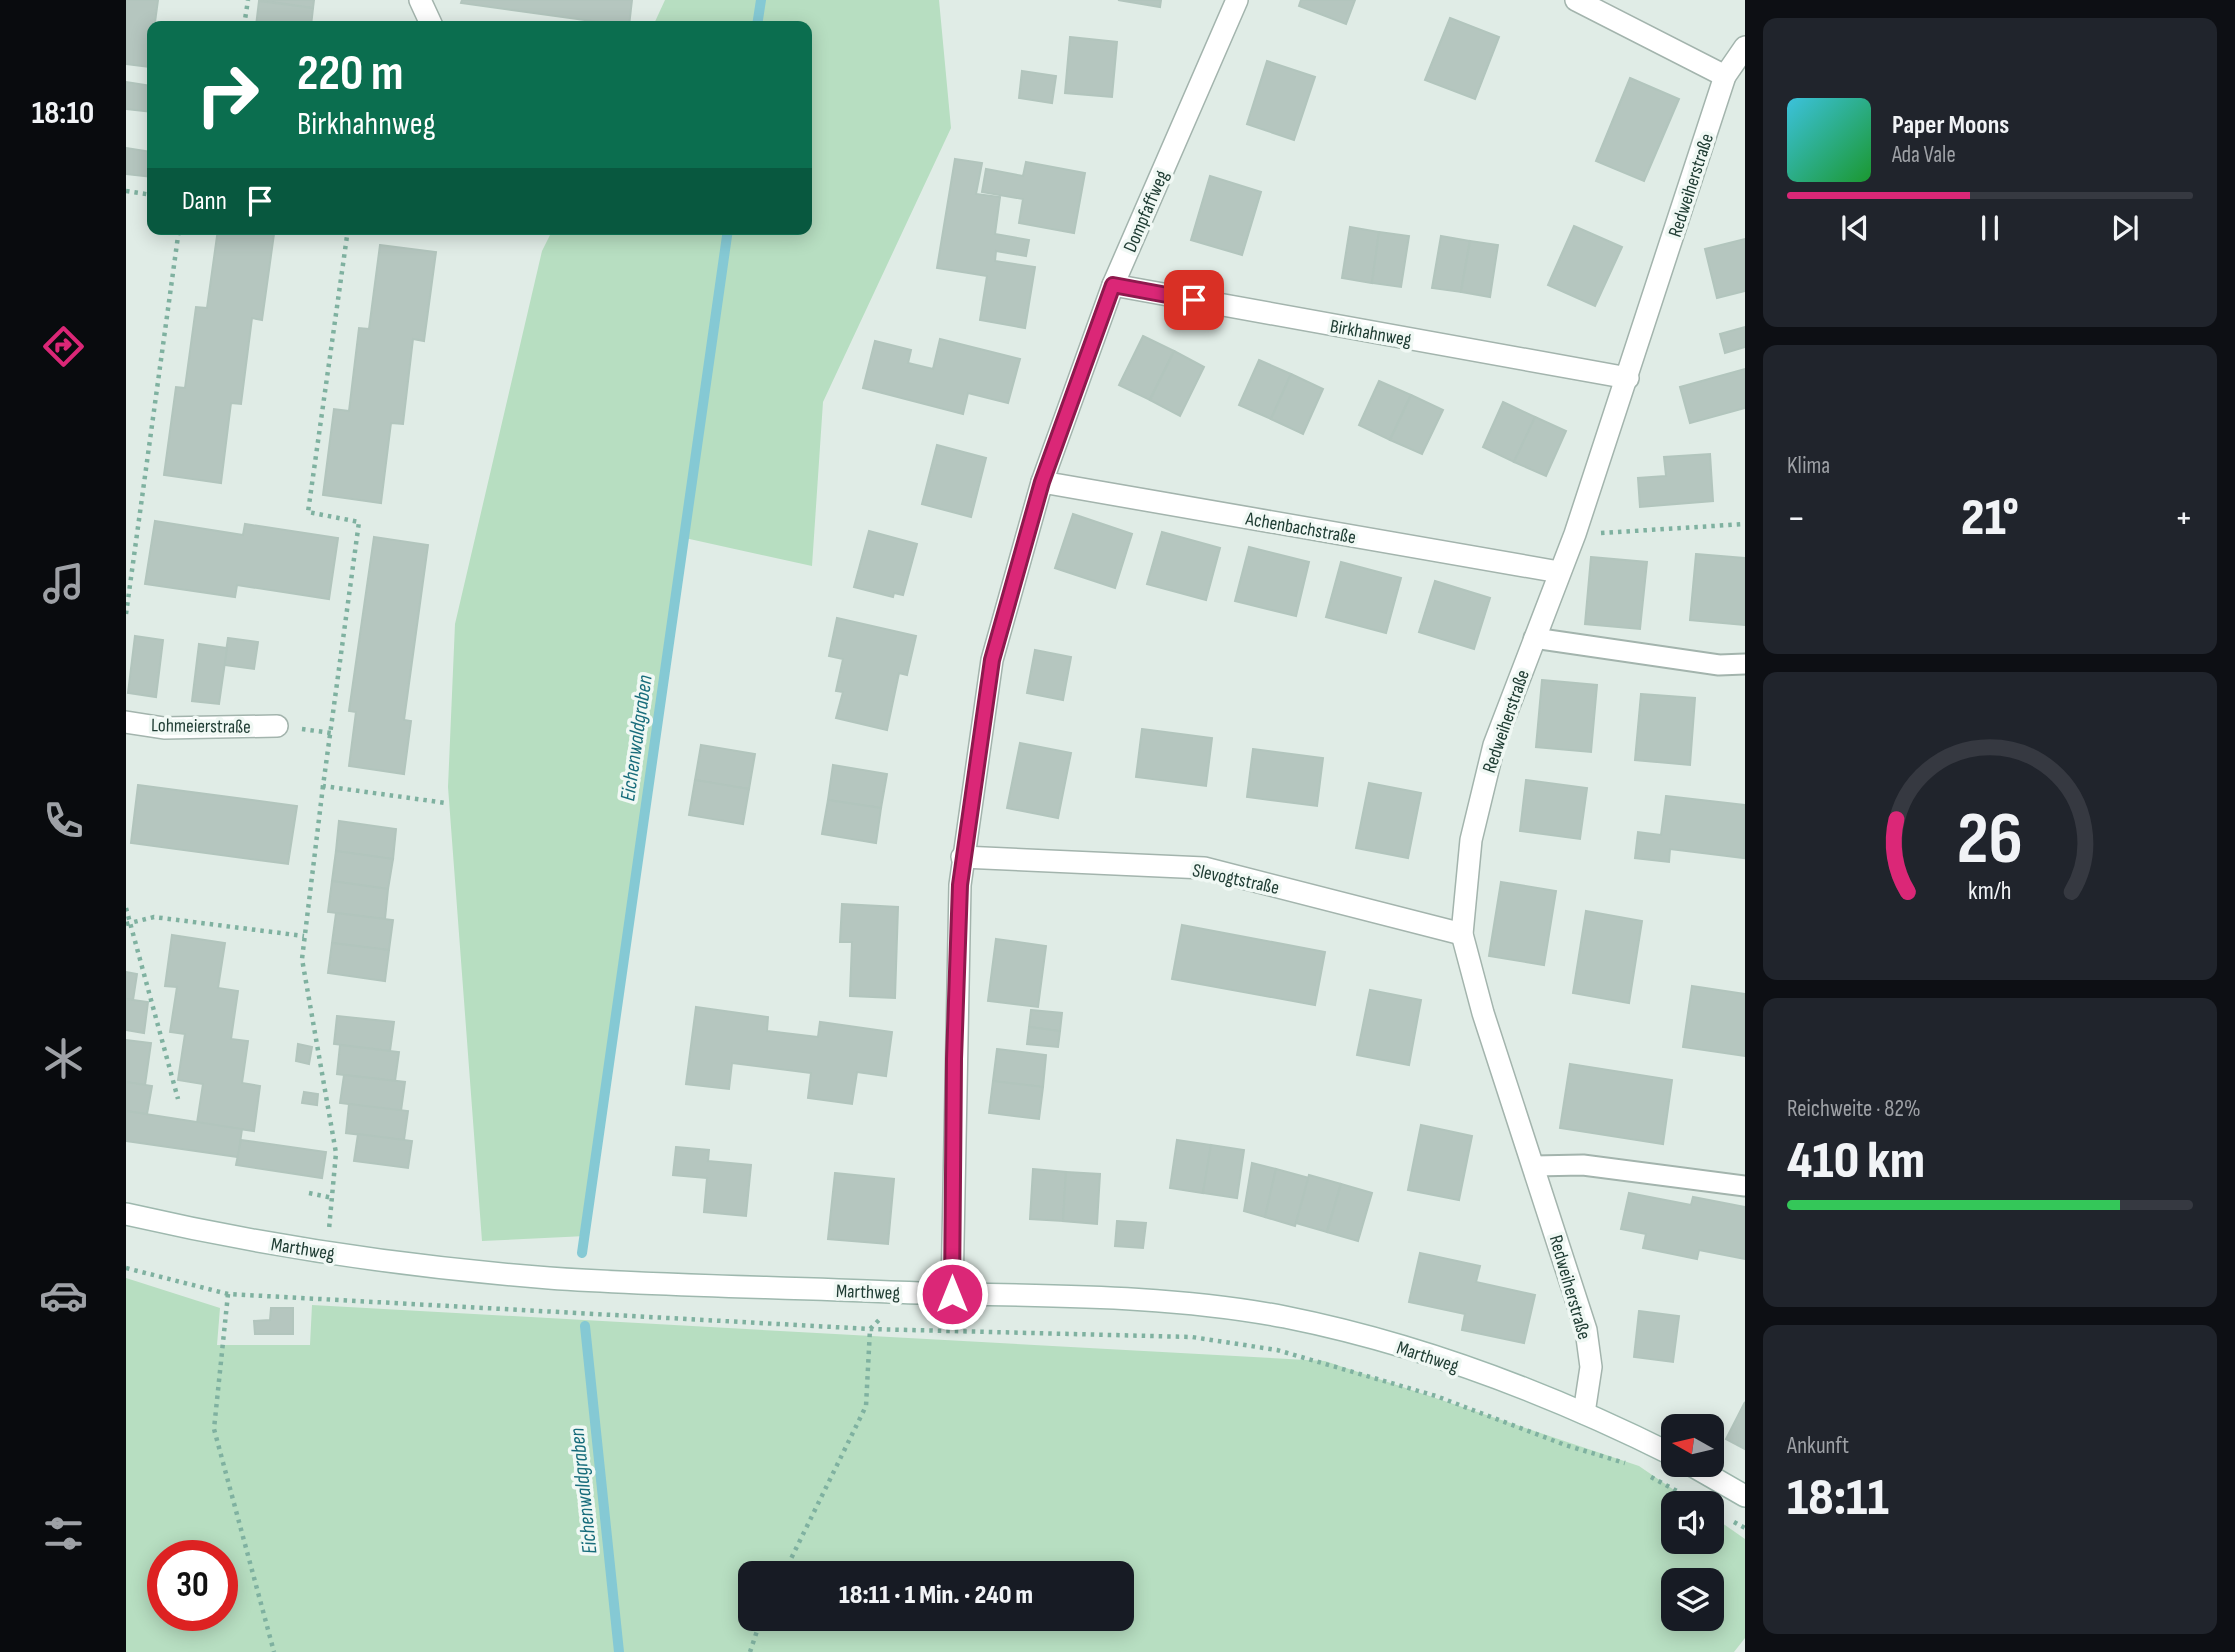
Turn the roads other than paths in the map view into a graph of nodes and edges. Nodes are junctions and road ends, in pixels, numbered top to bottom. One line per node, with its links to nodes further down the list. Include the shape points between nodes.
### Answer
1 (420, 0): 4 (street)
2 (1237, 0): 7 (street, Dompfaffweg)
3 (1576, 0): 6 (street)
4 (430, 21)
5 (1745, 47): 6 (street, Redweiherstraße)
6 (1725, 76): 8 (street, Redweiherstraße)
7 (1113, 285): 8 (street, Birkhahnweg); 9 (street, Dompfaffweg)
8 (1628, 378): 10 (street, Redweiherstraße)
9 (1042, 482): 10 (street, Achenbachstraße); 15 (street, Dompfaffweg, via 992,660)
10 (1559, 572): 11 (street, Redweiherstraße)
11 (1534, 638): 12 (lane, via 1719,665); 16 (street, Redweiherstraße, via 1494,745 1471,840)
12 (1745, 664)
13 (126, 722): 14 (street, Lohmeierstraße, via 164,728)
14 (276, 726)
15 (962, 857): 16 (street, Slevogtstraße, via 1204,868); 20 (street, Dompfaffweg)
16 (1462, 934): 17 (street, Redweiherstraße)
17 (1534, 1166): 18 (lane, via 1583,1165); 21 (street, Redweiherstraße, via 1586,1330 1591,1367)
18 (1745, 1186)
19 (126, 1214): 20 (street, Marthweg, via 326,1252 548,1278)
20 (952, 1294): 21 (street, Marthweg, via 1169,1303 1288,1318 1442,1360)
21 (1584, 1413): 22 (street, Marthweg)
22 (1661, 1449)
23 (1712, 1477): 24 (street)
24 (1745, 1496)

